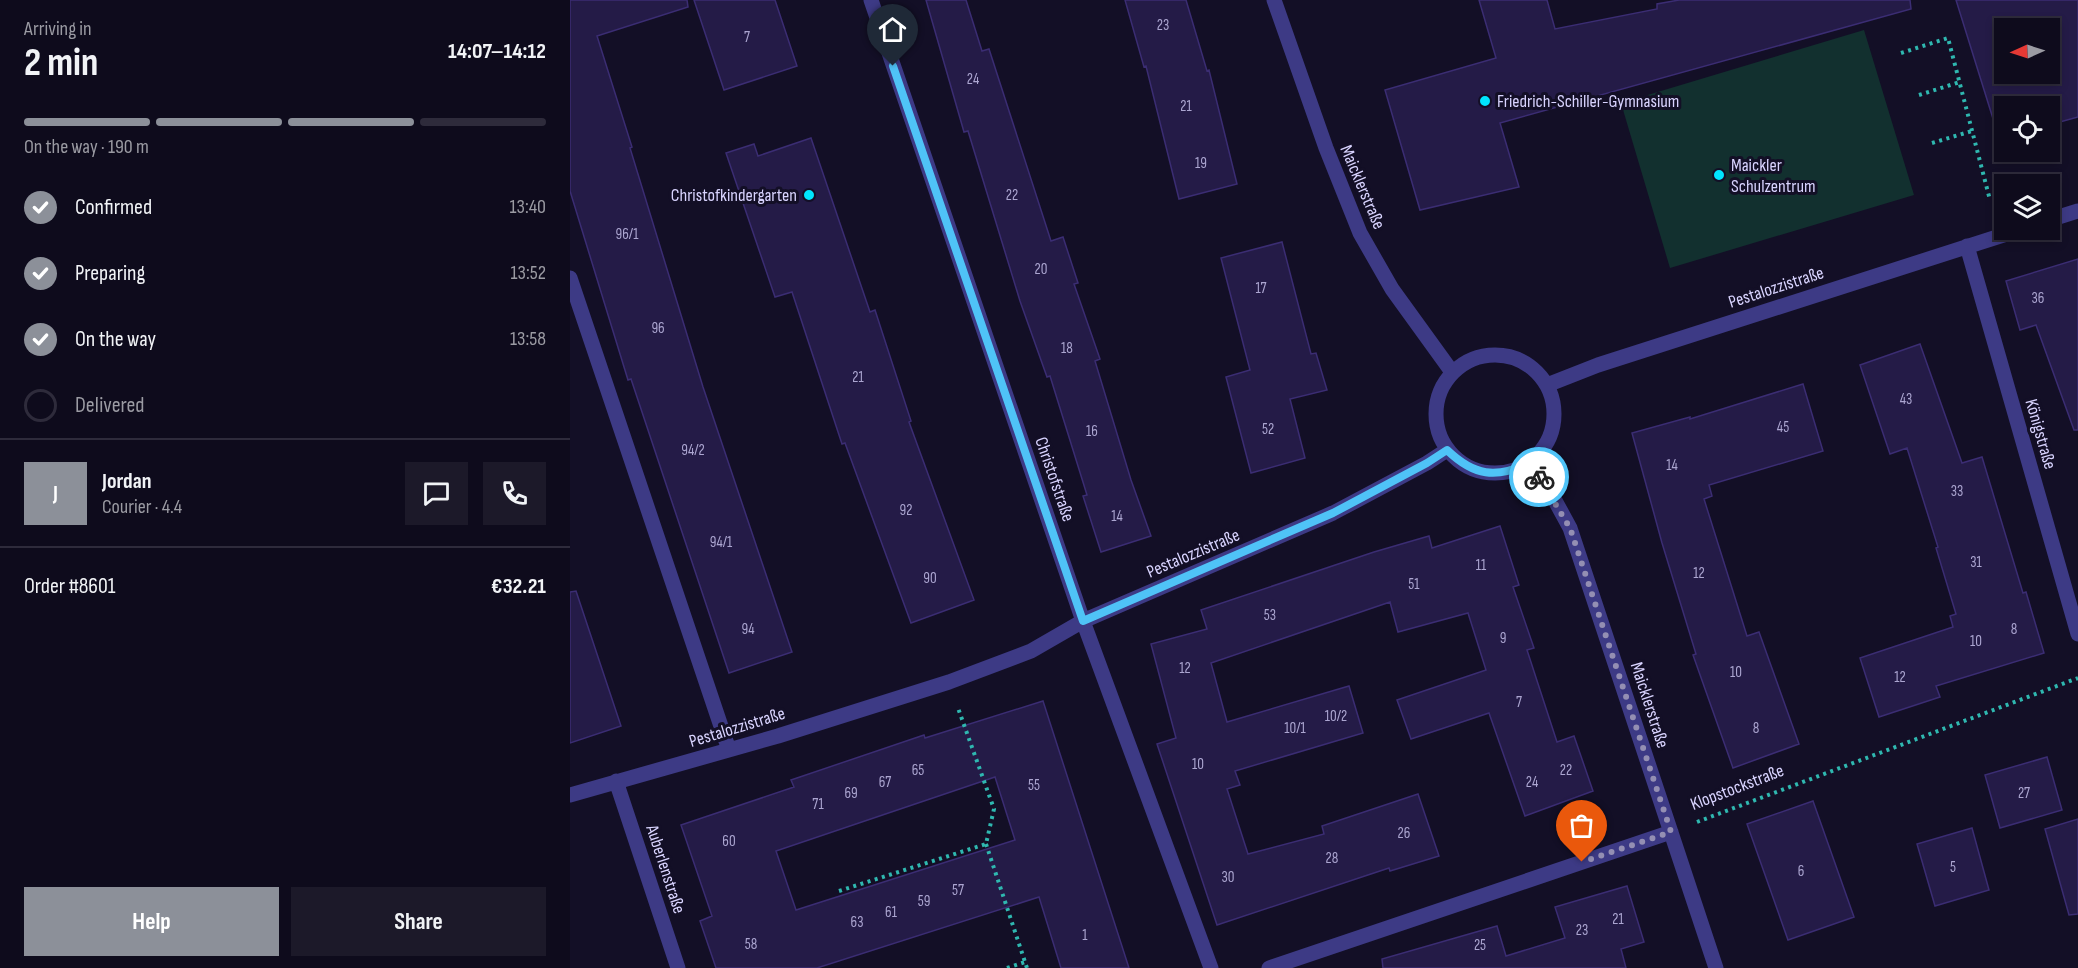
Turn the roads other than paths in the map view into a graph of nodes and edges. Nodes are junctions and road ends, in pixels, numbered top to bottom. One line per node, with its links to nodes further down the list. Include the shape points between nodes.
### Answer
1 (871, 0): 12 (street, Christofstraße)
2 (1274, 0): 8 (street, Maicklerstraße, via 1360,233 1392,289)
3 (2078, 211): 4 (street)
4 (2060, 217)
5 (1994, 238): 6 (street, Pestalozzistraße)
6 (1967, 246): 9 (street, Pestalozzistraße); 13 (street, Königstraße)
7 (570, 278): 14 (street)
8 (1452, 372): 9 (street, via 1479,356 1511,356 1538,372); 10 (street, via 1436,410)
9 (1547, 385): 11 (street, via 1554,419 1542,451)
10 (1447, 450): 11 (street, via 1461,463 1495,474); 12 (street, Pestalozzistraße, via 1333,513)
11 (1529, 463): 17 (street, Maicklerstraße, via 1570,528)
12 (1083, 621): 14 (street, Pestalozzistraße, via 1031,651 949,682); 19 (street, Christofstraße)
13 (2078, 634)
14 (729, 750): 15 (street, Pestalozzistraße)
15 (616, 782): 16 (street, Pestalozzistraße); 18 (street, Auberlenstraße)
16 (570, 795)
17 (1671, 832): 20 (street); 21 (street, Maicklerstraße)
18 (678, 968)
19 (1212, 968)
20 (1269, 968)
21 (1716, 968)

